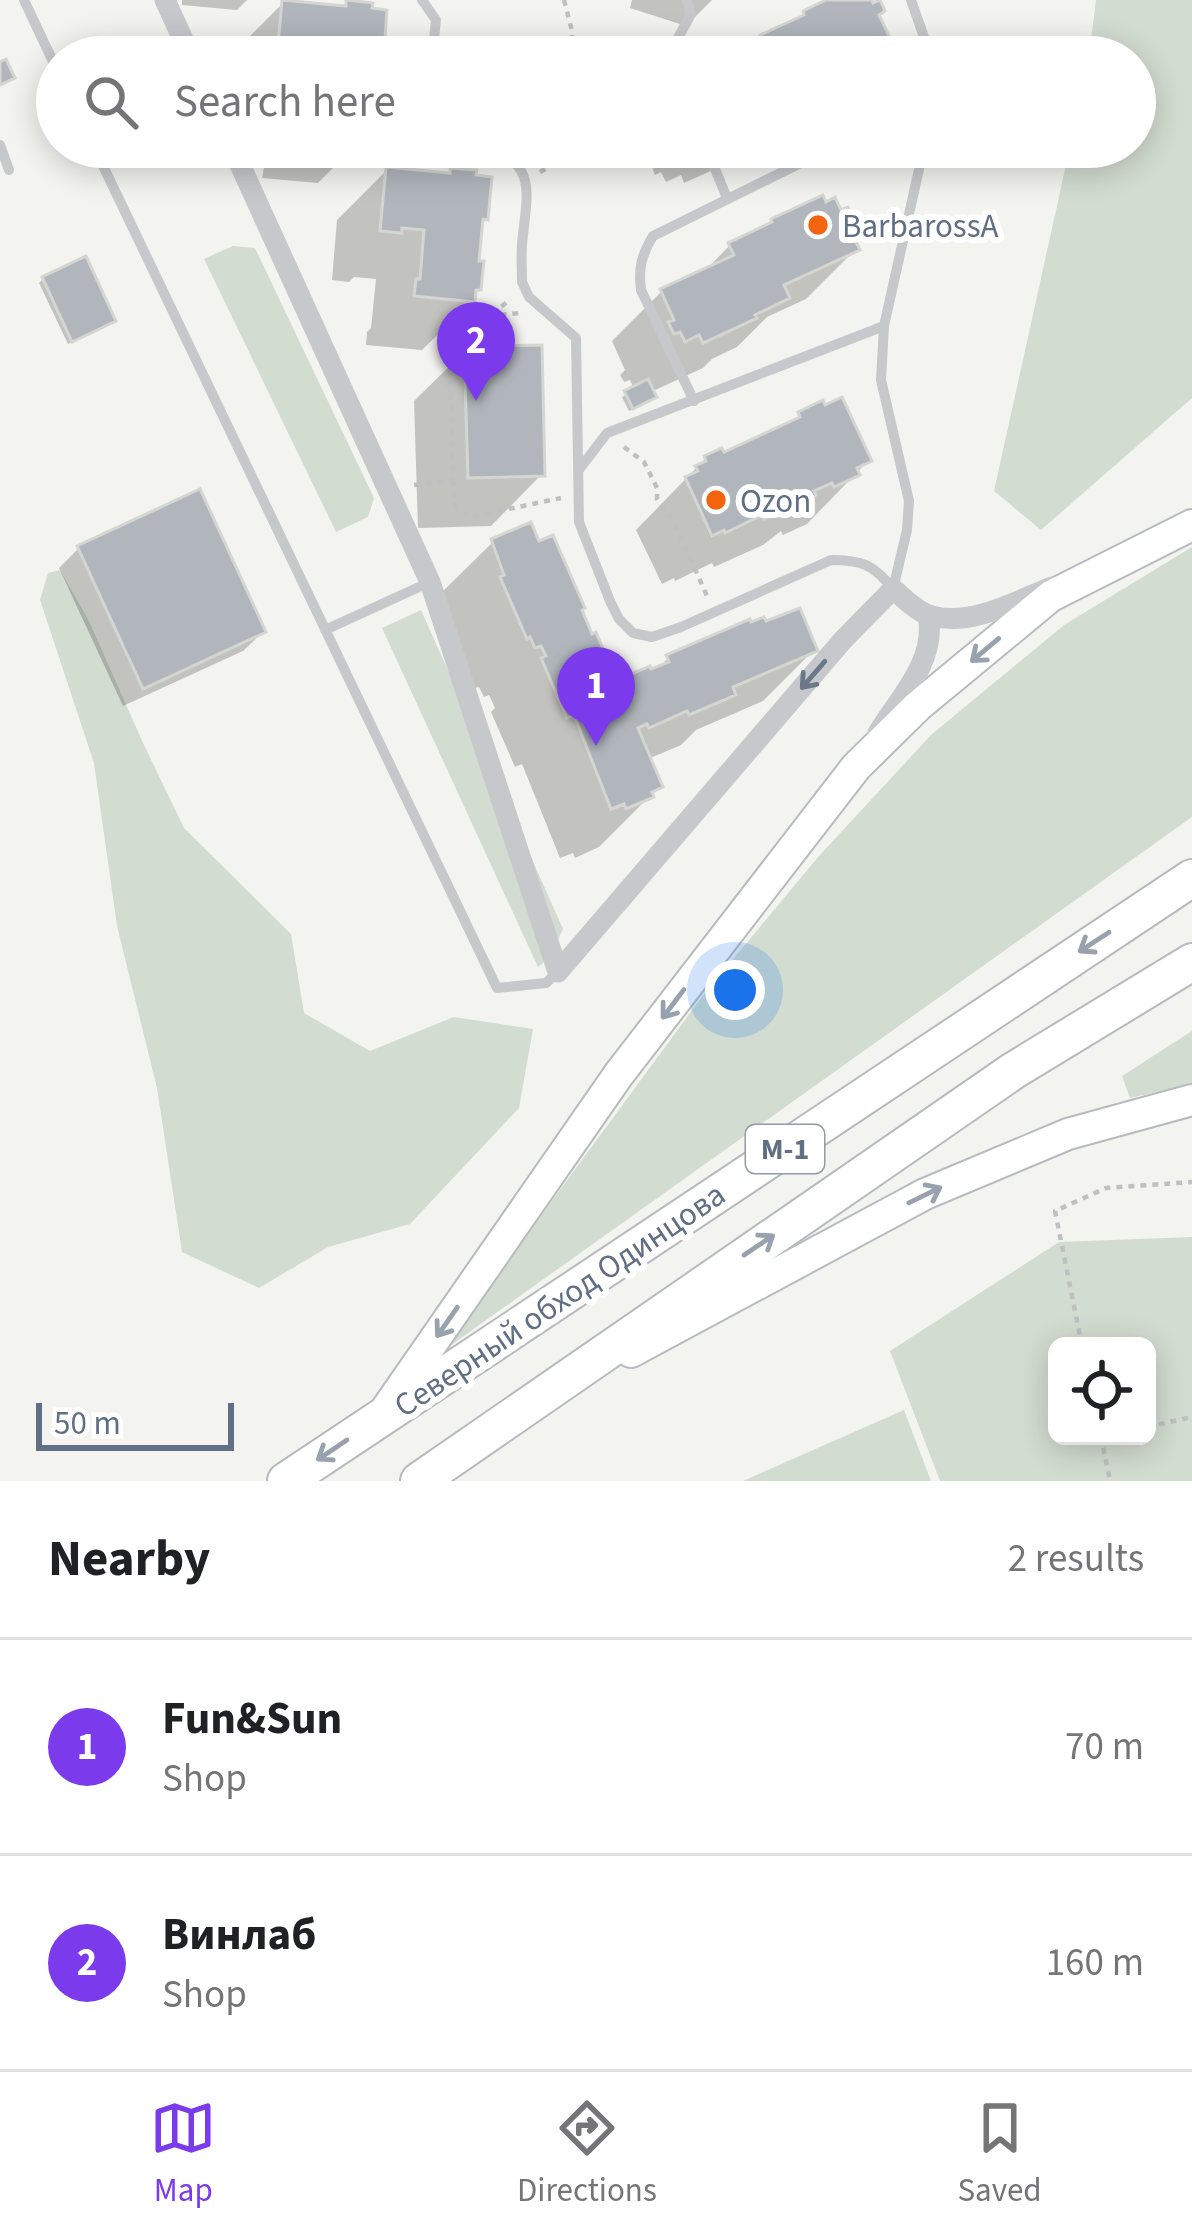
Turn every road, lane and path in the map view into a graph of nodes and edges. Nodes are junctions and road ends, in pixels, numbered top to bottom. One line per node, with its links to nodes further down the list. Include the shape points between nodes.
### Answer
1 (23, 0): 7 (lane)
2 (165, 0): 8 (street)
3 (422, 0): 9 (lane, via 436,20)
4 (564, 0): 10 (path)
5 (687, 0): 11 (lane, via 691,14)
6 (911, 0): 12 (lane)
7 (40, 36)
8 (181, 36)
9 (434, 36)
10 (572, 36)
11 (678, 36)
12 (924, 36)
13 (0, 145): 22 (lane)
14 (104, 168): 41 (lane)
15 (242, 168): 34 (street)
16 (520, 168): 24 (lane)
17 (547, 168): 24 (path)
18 (691, 168): 23 (path)
19 (714, 168): 23 (lane)
20 (789, 168): 25 (lane)
21 (919, 168): 29 (lane)
22 (9, 170)
23 (716, 172): 25 (lane)
24 (527, 180): 26 (lane, via 522,282)
25 (727, 198): 30 (lane, via 653,236 639,272)
26 (529, 297): 27 (path, via 508,299); 28 (lane)
27 (490, 316): 28 (path, via 531,313); 33 (path, via 443,327)
28 (560, 322): 32 (lane, via 576,338)
29 (884, 326): 30 (lane); 38 (lane, via 881,380 909,501)
30 (694, 401): 31 (lane)
31 (608, 433): 32 (lane); 39 (path, via 644,462)
32 (577, 472): 35 (lane)
33 (453, 479): 34 (path); 35 (path, via 456,507 470,517)
34 (388, 489): 37 (street)
35 (578, 495): 39 (lane, via 592,562 633,633 652,637)
36 (1179, 531): 40 (street, via 995,610); 42 (main road, М-1, one-way to 42, via 1051,596)
37 (430, 582): 41 (lane); 45 (street)
38 (893, 589): 39 (lane, via 858,560 831,560); 40 (street); 45 (street, one-way to 45)
39 (714, 612)
40 (928, 616): 42 (street, via 932,634 921,665)
41 (325, 630): 45 (lane, via 497,988 546,983)
42 (856, 767): 51 (main road, М-1, one-way to 51, via 619,1074)
43 (1192, 878): 51 (highway, Северный обход Одинцова / М-1, one-way to 51)
44 (1192, 962): 49 (highway, Северный обход Одинцова / М-1, one-way to 44, via 1013,1071)
45 (558, 972)
46 (1192, 1100): 49 (main road, М-1, one-way to 46, via 925,1194 1068,1134)
47 (1192, 1183): 48 (path, via 1106,1188 1055,1211)
48 (1080, 1337)
49 (525, 1408): 55 (highway, Северный обход Одинцова / М-1)
50 (1192, 1417): 52 (path)
51 (378, 1420): 54 (highway, Северный обход Одинцова / М-1, one-way to 54)
52 (1156, 1425)
53 (1104, 1445): 56 (path)
54 (286, 1481)
55 (419, 1481)
56 (1110, 1481)

